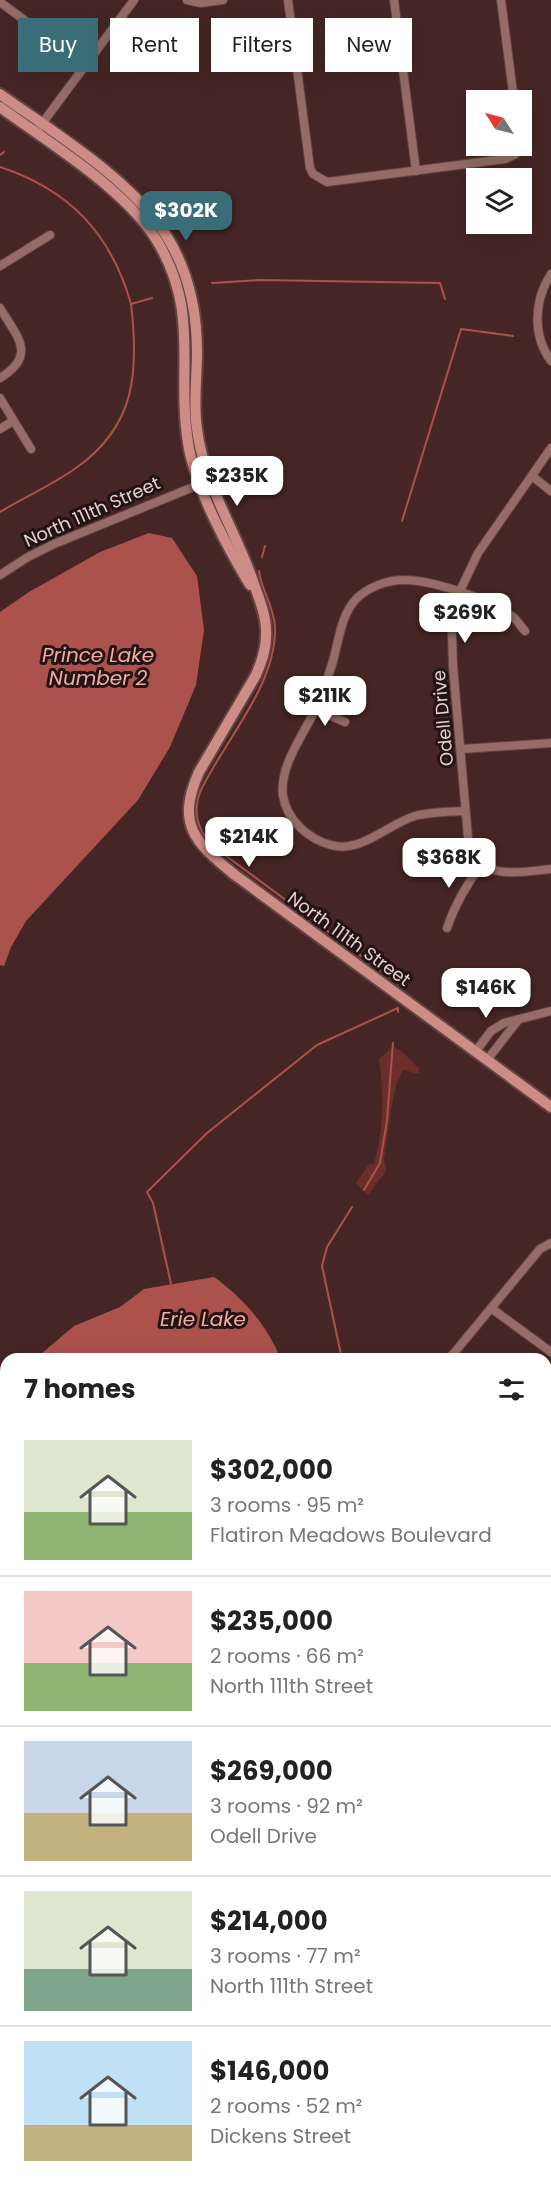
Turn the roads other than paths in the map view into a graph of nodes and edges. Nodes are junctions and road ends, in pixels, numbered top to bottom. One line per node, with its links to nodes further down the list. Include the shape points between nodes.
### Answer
1 (134, 0): 12 (street)
2 (187, 0): 3 (street)
3 (224, 0)
4 (288, 0): 14 (street, via 313,174 327,182)
5 (394, 0): 14 (street)
6 (501, 0): 9 (street)
7 (0, 2): 8 (street)
8 (22, 18)
9 (513, 90)
10 (0, 94): 12 (street)
11 (0, 107): 12 (street)
12 (38, 128): 27 (street, via 132,193 158,222 177,255 196,322 197,431)
13 (512, 156): 14 (street)
14 (416, 171)
15 (50, 235): 16 (street)
16 (0, 266)
17 (551, 274): 19 (street, via 542,288 537,321 540,340)
18 (0, 308): 20 (street, via 21,342 23,355 15,369)
19 (551, 361)
20 (0, 378)
21 (0, 398): 22 (street)
22 (13, 421): 23 (street); 25 (street)
23 (0, 429)
24 (551, 448): 26 (street, Odell Drive)
25 (31, 450)
26 (532, 476): 28 (street); 30 (street, Odell Drive, via 478,553)
27 (205, 482): 29 (street, North 111th Street, via 54,544); 42 (street, North 111th Street, via 250,571 266,629 262,661 250,689 192,788 188,817 192,830 199,843 235,875)
28 (551, 491)
29 (0, 575)
30 (459, 593): 31 (street, via 502,610); 32 (street, via 401,580 384,583 356,599 345,615); 35 (street, Odell Drive, via 452,633)
31 (525, 631)
32 (315, 710): 33 (street); 36 (street, via 283,780 287,810 306,833 332,846 344,846 359,843 415,816)
33 (345, 722)
34 (551, 743): 35 (street)
35 (462, 748): 36 (street, Odell Drive)
36 (464, 811): 37 (street, Odell Drive, via 469,849)
37 (482, 864): 38 (street, via 503,873); 39 (street, via 453,908)
38 (551, 869)
39 (447, 928)
40 (551, 1011): 41 (street)
41 (519, 1019): 42 (street, via 491,1031); 43 (street)
42 (476, 1052): 43 (street, North 111th Street)
43 (487, 1059): 44 (street, North 111th Street)
44 (551, 1107)
45 (551, 1243): 46 (street, via 540,1249)
46 (491, 1308): 47 (street); 48 (street)
47 (551, 1352)
48 (454, 1353)

